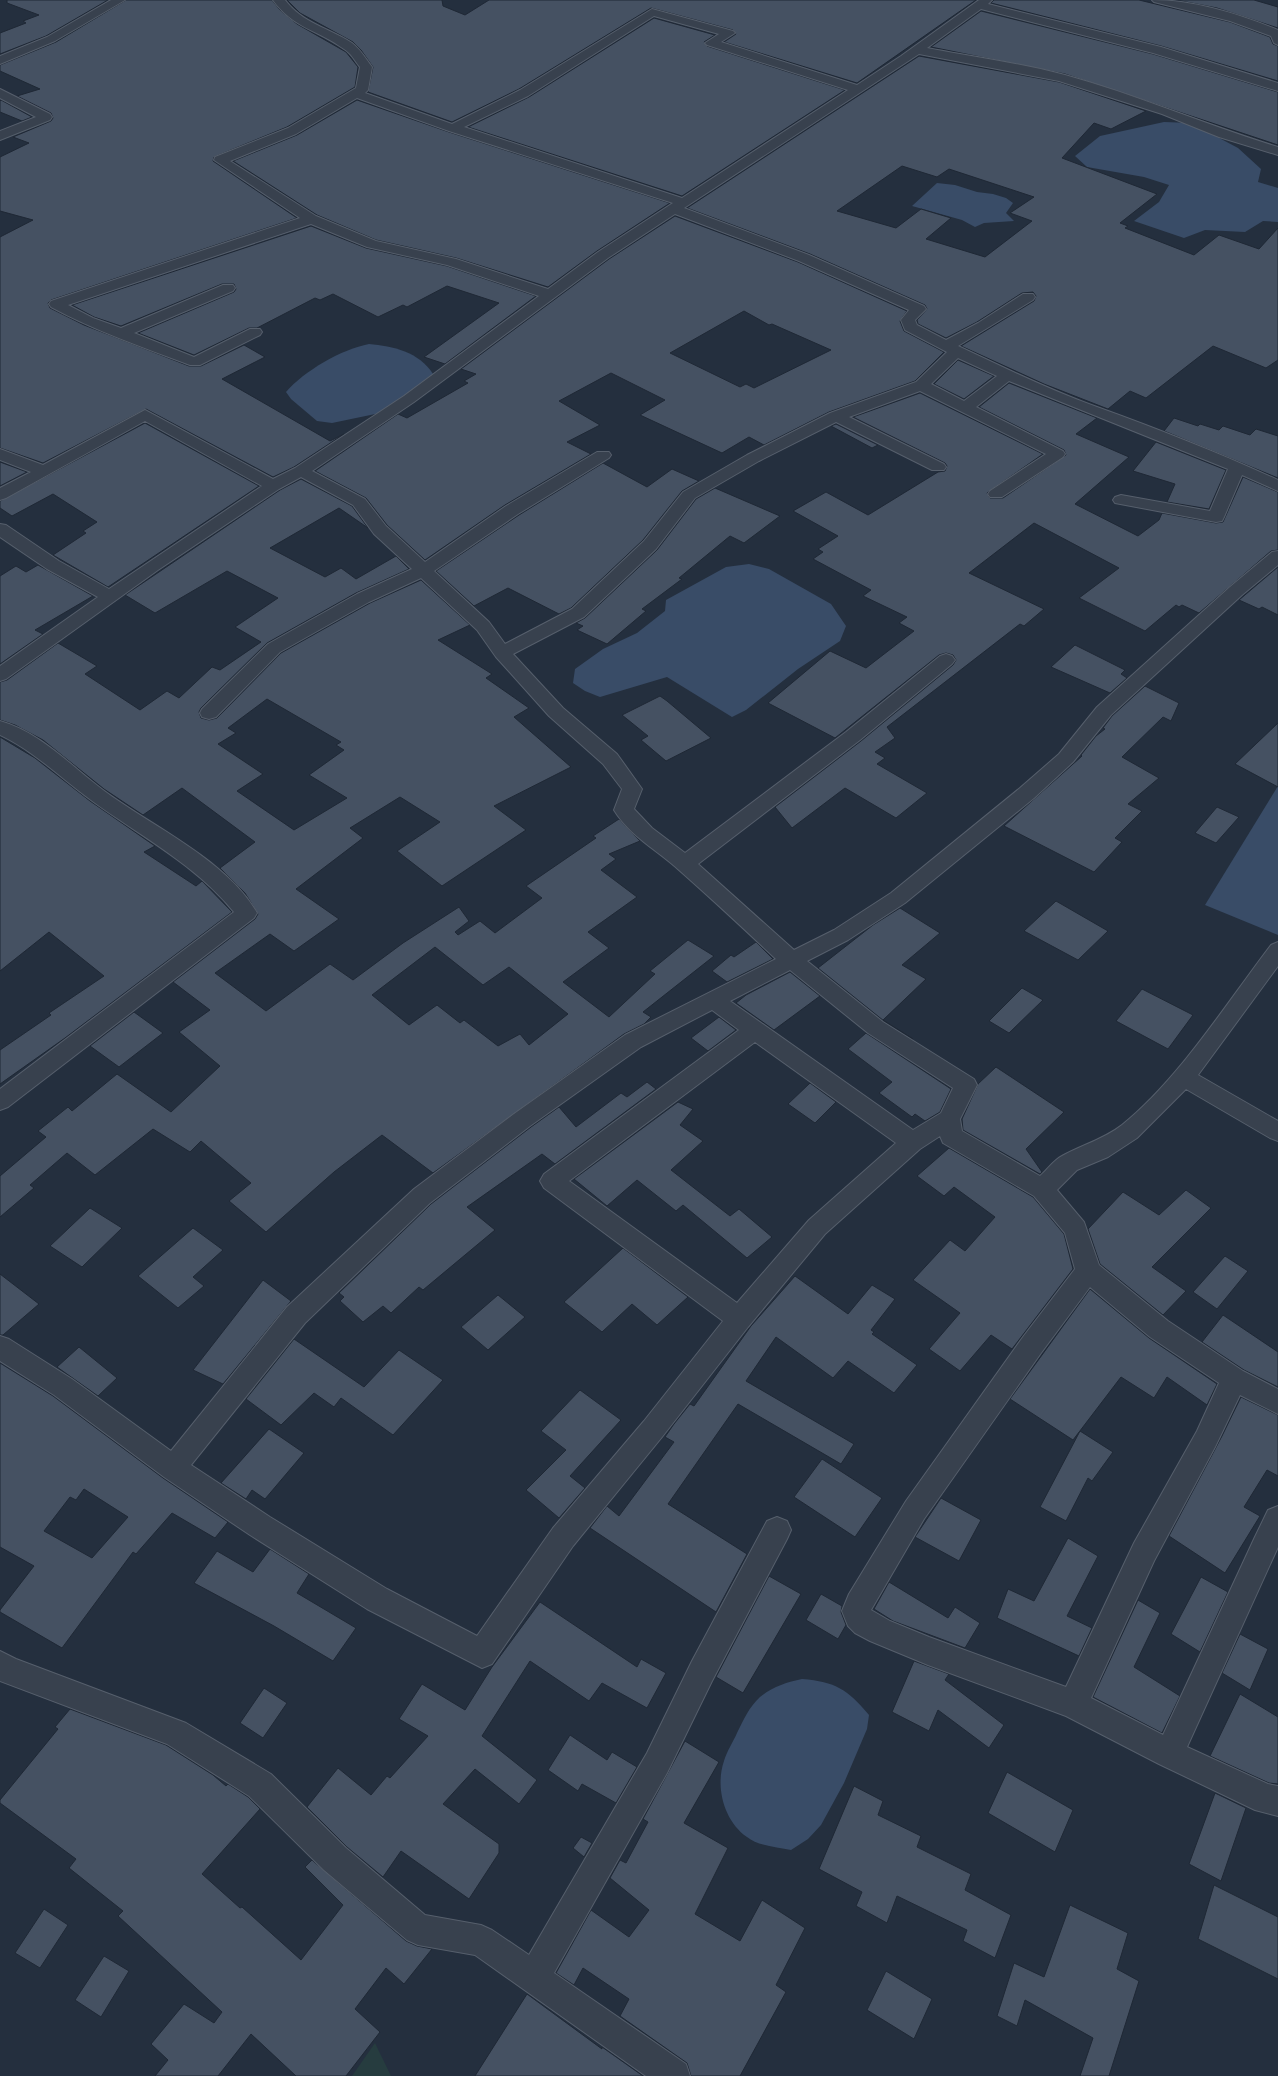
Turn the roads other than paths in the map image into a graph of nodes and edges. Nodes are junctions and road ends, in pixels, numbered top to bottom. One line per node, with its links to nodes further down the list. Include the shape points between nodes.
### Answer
1 (119, 0): 7 (street, via 51,39)
2 (278, 0): 11 (street, via 291,16 348,47 366,67 362,90)
3 (1158, 0): 5 (street, via 1264,28 1277,34)
4 (982, 3): 6 (street); 8 (street, via 1156,50)
5 (1278, 40)
6 (917, 50): 9 (street); 14 (street, via 1061,78 1166,111 1223,134)
7 (0, 60)
8 (1278, 87)
9 (857, 89): 12 (street, via 711,43 729,33 652,12 524,93); 15 (street)
10 (0, 93): 13 (street, via 46,117)
11 (356, 94): 12 (street); 16 (street, via 292,131 220,160)
12 (453, 128): 15 (street, via 528,150)
13 (0, 136)
14 (1278, 151)
15 (680, 206): 18 (street); 22 (street, via 919,309 908,320 910,327)
16 (311, 219): 18 (street, via 372,244 452,262); 21 (street, via 56,304)
17 (228, 288): 21 (street)
18 (548, 294): 32 (street, via 409,399)
19 (1028, 297): 22 (street)
20 (255, 332): 21 (street, via 195,362)
21 (120, 334)
22 (951, 349): 23 (street); 24 (street)
23 (1008, 375): 25 (street); 29 (street)
24 (921, 385): 25 (street); 26 (street)
25 (966, 407): 35 (street, via 1057,454)
26 (836, 416): 30 (street); 42 (street, via 753,458 689,495 650,545 578,613)
27 (0, 454): 31 (street)
28 (603, 455): 40 (street, via 512,510)
29 (1237, 466): 34 (street); 37 (street, via 1216,517)
30 (938, 467)
31 (44, 471): 33 (street, via 145,415); 36 (street)
32 (301, 471): 33 (street); 40 (street, via 359,502 380,530)
33 (272, 486): 41 (street)
34 (1278, 486)
35 (996, 494)
36 (0, 495)
37 (1121, 500)
38 (0, 529): 41 (street, via 53,565)
39 (1278, 556): 49 (street, via 1104,711 1066,758 1022,798 898,898 841,935)
40 (425, 570): 42 (street, via 483,626); 45 (street, via 363,598 274,648)
41 (110, 596): 44 (street)
42 (502, 653): 47 (street, via 556,712 610,758 632,789 624,810 629,818)
43 (946, 660): 47 (street, via 853,736)
44 (0, 675)
45 (209, 713)
46 (0, 727): 53 (street, via 46,754 97,794 187,857 222,885 248,913)
47 (685, 863): 49 (street)
48 (1278, 950): 52 (street)
49 (791, 961): 50 (street); 54 (street, via 892,1038 966,1085)
50 (713, 1000): 51 (street); 63 (street, via 633,1041 522,1120 422,1196 296,1315 248,1378)
51 (755, 1030): 56 (street); 59 (street, via 552,1181)
52 (1184, 1077): 55 (street); 57 (street, via 1129,1132 1100,1150 1069,1163)
53 (0, 1101)
54 (949, 1119): 56 (street); 57 (street, via 951,1136)
55 (1278, 1132)
56 (912, 1142): 59 (street, via 817,1227)
57 (1042, 1189): 58 (street, via 1076,1229)
58 (1088, 1271): 61 (street, via 1159,1329); 67 (street, via 915,1510 856,1611 865,1623 880,1631)
59 (739, 1319): 63 (street, via 653,1429 563,1537 482,1654 377,1599)
60 (0, 1347): 63 (street, via 63,1388)
61 (1234, 1379): 62 (street); 67 (street, via 1206,1439 1144,1552)
62 (1278, 1402)
63 (173, 1468)
64 (1278, 1519): 68 (street, via 1254,1565)
65 (777, 1530): 70 (street, via 702,1671 657,1763)
66 (0, 1665): 70 (street, via 7,1670 176,1732 260,1785 335,1860 418,1929 481,1941)
67 (1073, 1704): 68 (street)
68 (1169, 1754): 69 (street, via 1266,1799)
69 (1278, 1801)
70 (533, 1978): 71 (street)
71 (674, 2076)

